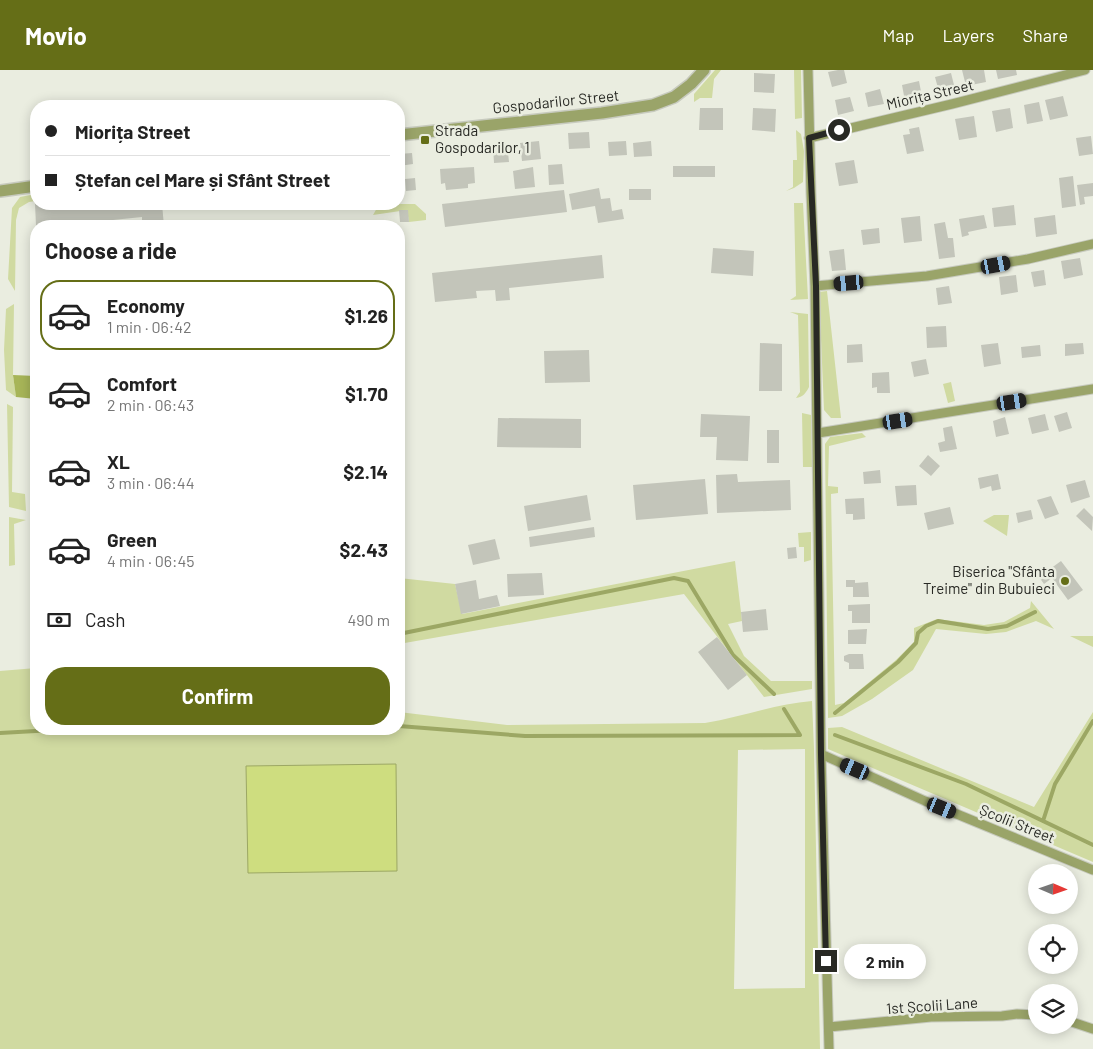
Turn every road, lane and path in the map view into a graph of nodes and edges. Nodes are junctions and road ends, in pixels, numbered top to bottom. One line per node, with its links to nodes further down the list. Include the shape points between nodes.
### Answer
1 (704, 70): 4 (street, Gospodarilor Street, via 674,97 653,104 602,113)
2 (808, 70): 5 (street)
3 (1085, 70): 5 (street, Miorița Street)
4 (405, 134)
5 (809, 138): 9 (street)
6 (30, 187): 7 (street)
7 (0, 191)
8 (1093, 244): 9 (street, via 927,276)
9 (816, 286): 11 (street)
10 (1093, 389): 11 (street)
11 (818, 433): 12 (street)
12 (821, 754): 13 (street, Școlii Street); 16 (street)
13 (1093, 870)
14 (1028, 1015): 16 (street, 1st Școlii Lane, via 931,1018)
15 (1078, 1024): 17 (street)
16 (829, 1027): 18 (street)
17 (1093, 1029)
18 (829, 1049)

